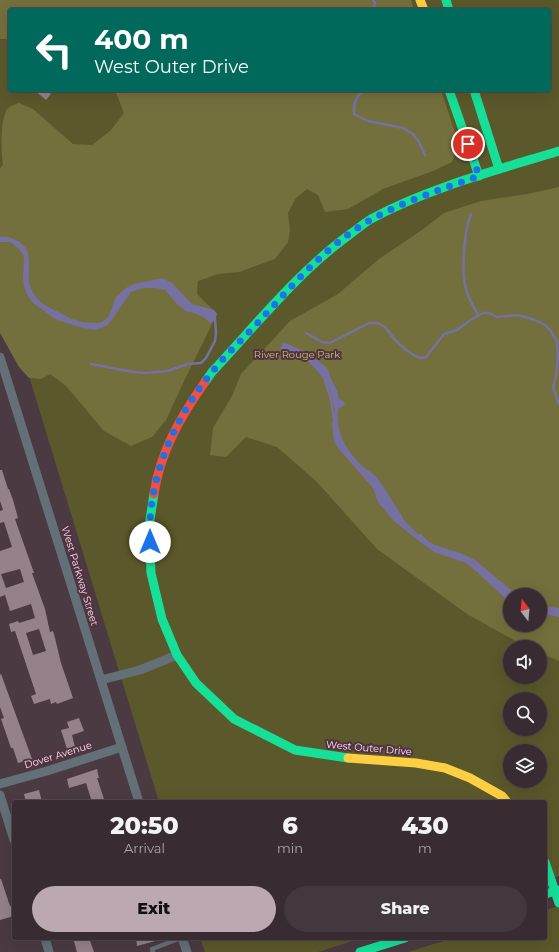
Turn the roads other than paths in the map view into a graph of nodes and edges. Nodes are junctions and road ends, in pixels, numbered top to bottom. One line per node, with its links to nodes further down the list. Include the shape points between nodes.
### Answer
1 (450, 92): 5 (main road)
2 (475, 92): 4 (main road)
3 (559, 151): 4 (main road, West Outer Drive)
4 (499, 169): 5 (main road, West Outer Drive)
5 (479, 176): 7 (main road, West Outer Drive, via 408,201 370,220 334,246 301,276 212,372 187,407 165,452 155,485 149,526 151,573 162,619)
6 (0, 357): 8 (street, West Parkway Street)
7 (177, 655): 8 (street, via 140,670); 13 (main road, West Outer Drive, via 196,683 234,719 295,750 335,757 416,763 445,768 470,778)
8 (101, 680): 9 (street, West Parkway Street)
9 (122, 747): 10 (street, Dover Avenue); 12 (street, West Parkway Street)
10 (0, 784)
11 (0, 795): 14 (street)
12 (139, 800)
13 (505, 800)
14 (12, 834)
15 (547, 868): 18 (main road, bridge)
16 (559, 890): 17 (main road)
17 (547, 893)
18 (559, 904)
19 (46, 940): 23 (street)
20 (175, 940): 24 (lane, via 152,948)
21 (182, 940): 25 (street)
22 (399, 940): 26 (main road)
23 (49, 952)
24 (153, 952)
25 (186, 952)
26 (360, 952)

